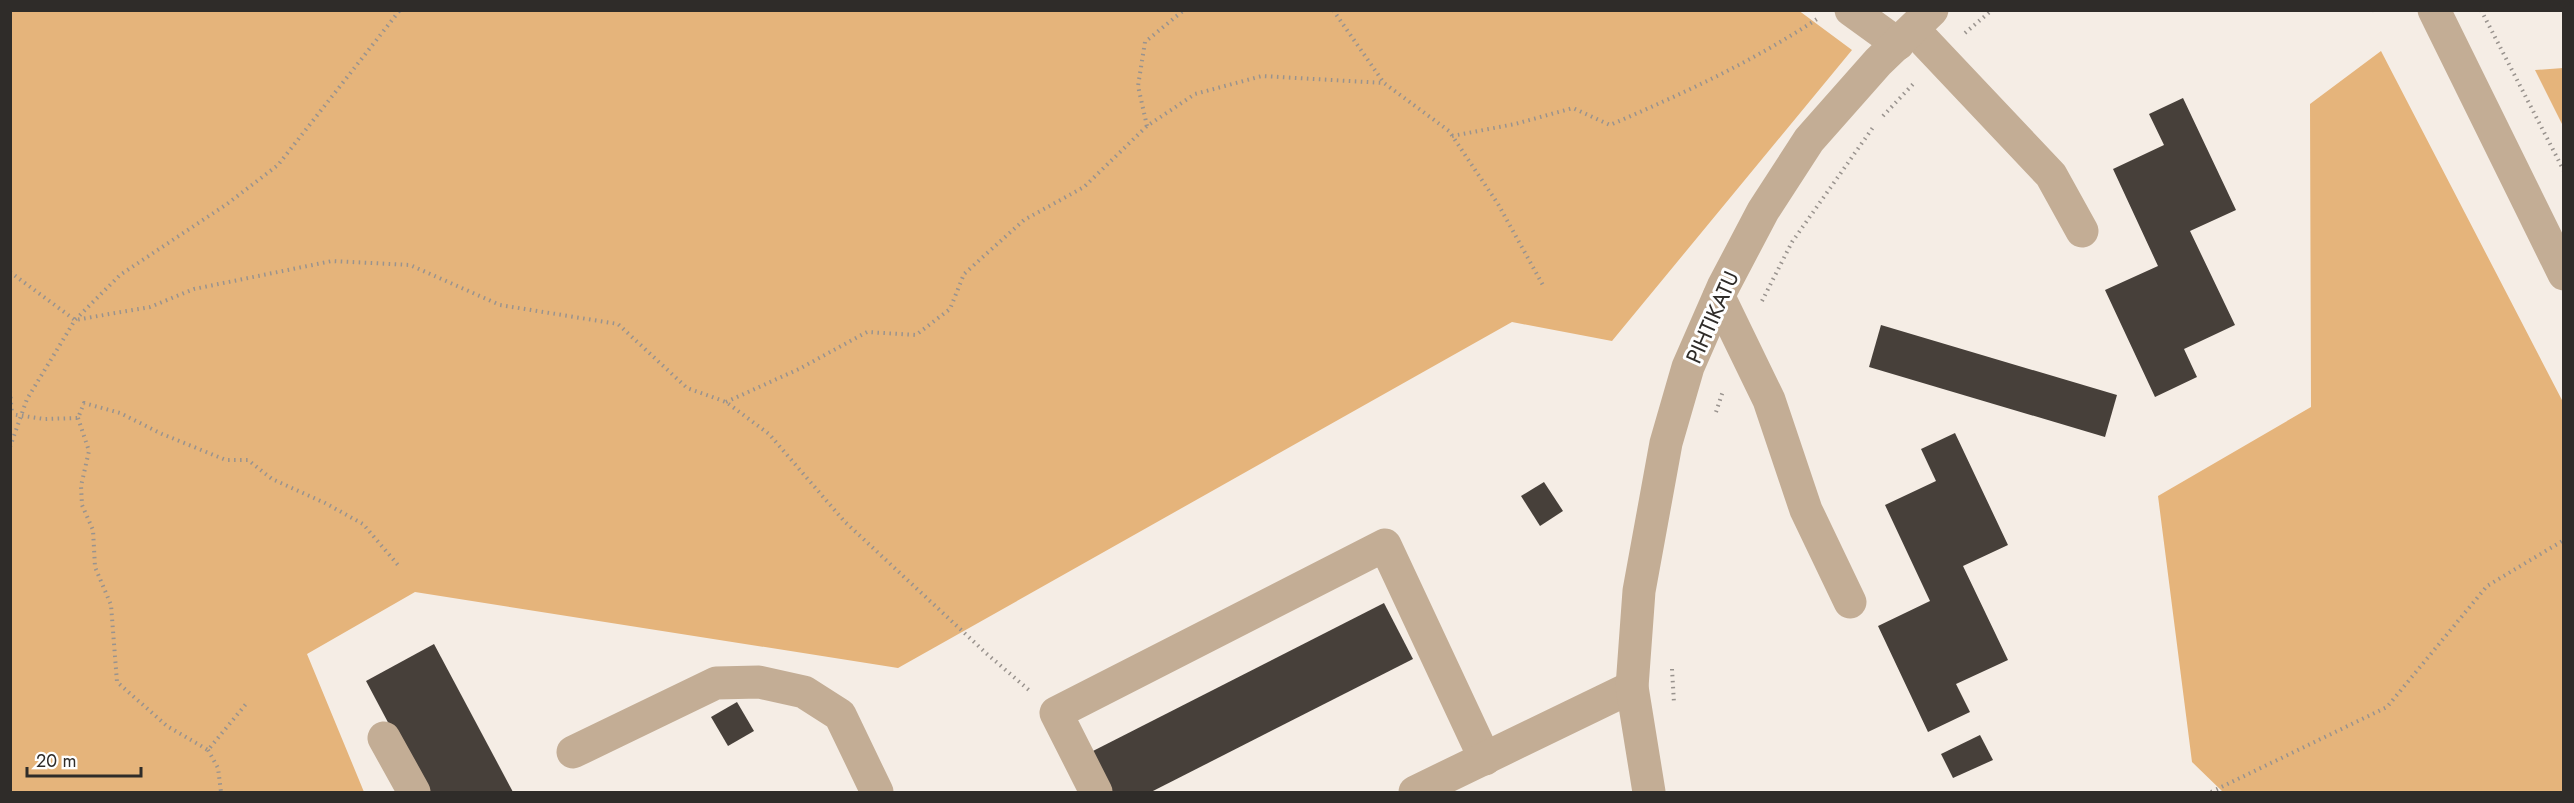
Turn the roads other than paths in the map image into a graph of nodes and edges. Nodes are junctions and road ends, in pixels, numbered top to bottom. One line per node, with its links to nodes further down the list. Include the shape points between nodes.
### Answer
1 (2434, 10): 5 (street)
2 (1835, 14): 3 (street)
3 (1914, 28): 4 (street, via 2051,175); 6 (street, PIHTIKATU, via 1809,140 1763,211)
4 (2082, 231)
5 (2564, 274)
6 (1719, 297): 7 (street, via 1769,400 1806,510); 8 (street, PIHTIKATU, via 1688,367 1666,443 1639,591)
7 (1850, 602)
8 (1632, 687): 11 (street); 16 (street, PIHTIKATU)
9 (384, 738): 12 (street)
10 (573, 752): 13 (street, via 716,683 759,682 804,692 840,715)
11 (1485, 759): 14 (street, via 1384,545 1056,713); 15 (street)
12 (414, 792)
13 (877, 792)
14 (1096, 792)
15 (1415, 792)
16 (1649, 792)

